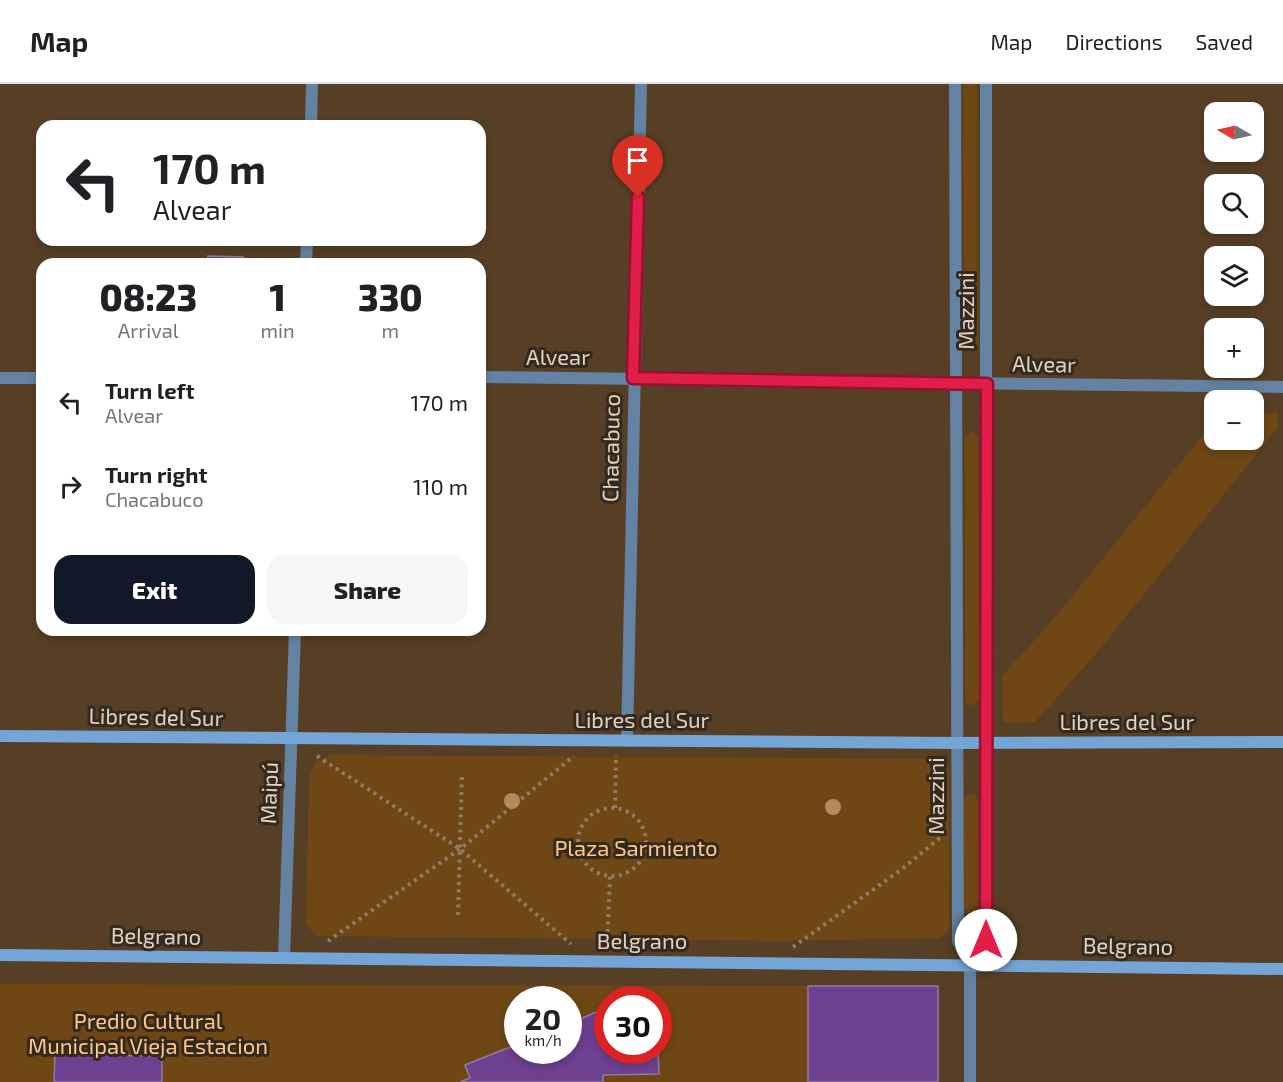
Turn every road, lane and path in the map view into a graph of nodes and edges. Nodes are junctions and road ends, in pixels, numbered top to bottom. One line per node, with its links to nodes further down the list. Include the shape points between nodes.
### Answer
1 (312, 84): 5 (street)
2 (640, 84): 9 (street, Chacabuco)
3 (955, 84): 10 (street, Mazzini)
4 (986, 84): 11 (street, Mazzini)
5 (311, 120)
6 (486, 377): 9 (street, Alvear)
7 (0, 378): 8 (street)
8 (36, 378)
9 (633, 378): 10 (street, Alvear); 17 (street, Chacabuco)
10 (957, 384): 11 (street, Alvear); 19 (street, Mazzini)
11 (987, 384): 12 (street, Alvear); 20 (street, Mazzini)
12 (1283, 387)
13 (295, 636): 15 (street, Maipú)
14 (0, 736): 15 (main road, Libres del Sur)
15 (292, 739): 16 (main road, Libres del Sur); 24 (path); 30 (street, Maipú)
16 (594, 740): 17 (main road, Libres del Sur); 24 (path)
17 (622, 740): 19 (main road, Libres del Sur); 22 (path)
18 (1283, 742): 20 (main road, Libres del Sur)
19 (957, 743): 20 (main road, Libres del Sur); 23 (street, Mazzini)
20 (986, 743): 35 (street, Mazzini, via 986,940)
21 (462, 773): 24 (path)
22 (615, 808): 25 (path, via 636,818 646,837); 27 (path, via 593,813 579,831 578,843 585,864)
23 (957, 824): 34 (path, via 902,869); 35 (street, Mazzini, via 957,941)
24 (460, 849): 28 (path); 31 (path); 32 (path)
25 (646, 849): 26 (path); 27 (path, via 635,868)
26 (690, 850)
27 (610, 876): 33 (path)
28 (458, 915)
29 (0, 956): 30 (main road, Belgrano)
30 (284, 958): 31 (main road, Belgrano)
31 (303, 958): 32 (main road, Belgrano)
32 (592, 962): 33 (main road, Belgrano)
33 (607, 962): 34 (main road, Belgrano)
34 (771, 963): 35 (main road, Belgrano)
35 (970, 965): 36 (main road, Belgrano); 37 (street, Mazzini)
36 (1283, 969)
37 (970, 1082)

